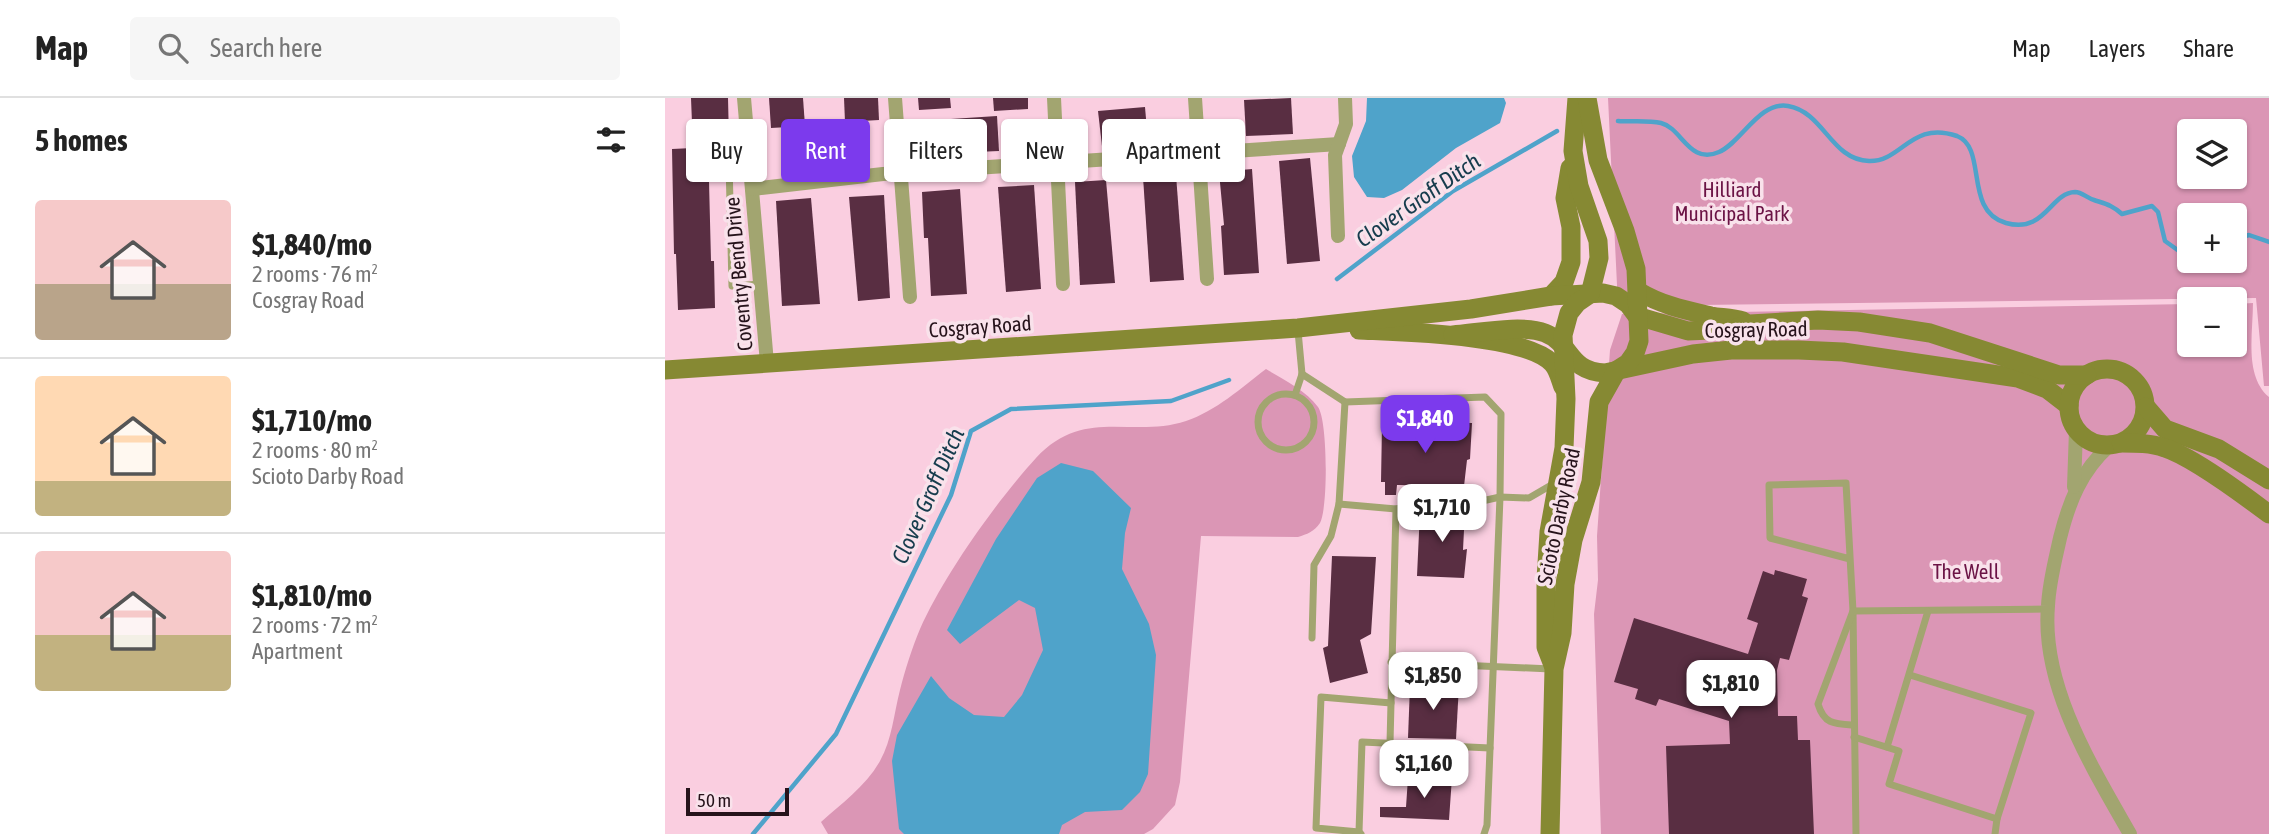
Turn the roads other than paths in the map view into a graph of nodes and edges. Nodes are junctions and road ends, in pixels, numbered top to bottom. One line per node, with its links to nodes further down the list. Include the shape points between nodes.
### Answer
1 (744, 98): 8 (street, Coventry Bend Drive)
2 (895, 98): 9 (street)
3 (1054, 98): 10 (street)
4 (1195, 98): 11 (street)
5 (1345, 98): 12 (street, via 1346,124)
6 (1577, 98): 14 (main road, Scioto Darby Road)
7 (1587, 98): 26 (main road, Scioto Darby Road, via 1598,160 1625,231)
8 (746, 119)
9 (896, 119)
10 (1055, 119)
11 (1197, 119)
12 (1339, 144): 13 (street); 22 (street, via 1335,155)
13 (1245, 149)
14 (1573, 151): 27 (main road, Scioto Darby Road, via 1579,186 1598,241 1599,258); 28 (main road, Scioto Darby Road, via 1565,198 1571,262 1564,282)
15 (884, 175): 21 (street)
16 (729, 182): 24 (lane, via 731,285)
17 (751, 182): 21 (street, Coventry Bend Drive)
18 (901, 182): 29 (street)
19 (1058, 182): 25 (street)
20 (1201, 182): 23 (street)
21 (752, 189): 24 (street, Coventry Bend Drive)
22 (1338, 236)
23 (1207, 279)
24 (761, 284): 35 (street, Coventry Bend Drive)
25 (1063, 284)
26 (1638, 290): 30 (main road, Scioto Darby Road); 31 (main road, Cosgray Road, via 1655,301)
27 (1590, 293): 28 (main road, Cosgray Road); 30 (main road, Cosgray Road, via 1616,296); 34 (main road, Scioto Darby Road, via 1569,313)
28 (1551, 296): 32 (main road, Cosgray Road)
29 (910, 297)
30 (1637, 316): 31 (main road, Cosgray Road, via 1688,331); 37 (main road, Scioto Darby Road, via 1635,353)
31 (1750, 324): 39 (main road, Cosgray Road, via 1859,322 1930,333 2059,375)
32 (1298, 328): 33 (main road, Cosgray Road); 35 (main road, Cosgray Road); 38 (lane)
33 (1453, 335): 34 (main road, Cosgray Road, via 1543,332); 41 (main road, Cosgray Road, via 1538,354 1559,373)
34 (1565, 348): 37 (main road, Cosgray Road, via 1571,359 1593,373); 41 (main road, Scioto Darby Road)
35 (767, 363): 36 (main road, Cosgray Road)
36 (665, 370)
37 (1617, 370): 43 (main road, Cosgray Road, via 1731,350 1843,352 2018,378 2047,389); 61 (main road, Scioto Darby Road, via 1599,402 1591,482 1573,540)
38 (1302, 374): 40 (lane); 42 (lane)
39 (2087, 375): 43 (main road, via 2071,394); 44 (main road, Cosgray Road, via 2097,370 2121,371 2139,386)
40 (1295, 395): 40 (lane, via 1279,395 1264,403 1260,411 1258,429 1277,450 1305,444 1314,427 1310,408)
41 (1566, 399): 48 (main road, Scioto Darby Road)
42 (1345, 402): 50 (lane, via 1485,397 1501,414); 51 (lane)
43 (2069, 406): 45 (main road)
44 (2146, 407): 46 (main road, via 2132,437); 47 (main road, Cosgray Road, via 2165,429 2219,449)
45 (2076, 430): 46 (main road, via 2096,444); 49 (street)
46 (2115, 444): 49 (street, via 2094,459); 53 (main road, via 2167,449)
47 (2269, 480)
48 (1557, 481): 50 (lane, via 1529,498); 61 (main road, Scioto Darby Road, via 1546,579 1546,647)
49 (2073, 496): 55 (street)
50 (1500, 498): 52 (lane, via 1425,500); 60 (lane)
51 (1339, 504): 52 (lane); 58 (lane, via 1331,536 1314,565)
52 (1396, 509): 59 (lane)
53 (2269, 514)
54 (1850, 559): 54 (lane, via 1846,483 1769,485 1770,538); 56 (lane)
55 (2047, 609): 57 (lane); 75 (street, via 2052,665 2069,719)
56 (1853, 611): 57 (lane); 64 (lane); 64 (lane, via 1818,704 1828,722)
57 (1929, 611): 62 (lane)
58 (1311, 638)
59 (1391, 662): 60 (lane); 63 (lane)
60 (1492, 665): 61 (lane); 68 (lane)
61 (1554, 669): 72 (main road, Scioto Darby Road)
62 (1910, 675): 67 (lane); 69 (lane, via 2031,713)
63 (1391, 704): 66 (lane); 70 (lane, via 1321,697 1316,828)
64 (1853, 724): 65 (lane)
65 (1854, 737): 67 (lane); 73 (lane)
66 (1390, 743): 68 (lane); 70 (lane, via 1362,742)
67 (1887, 747): 69 (lane, via 1899,751 1889,785)
68 (1490, 748): 71 (lane)
69 (1997, 819): 74 (lane)
70 (1360, 833)
71 (1484, 834)
72 (1550, 834)
73 (1856, 834)
74 (1995, 834)
75 (2130, 834)

